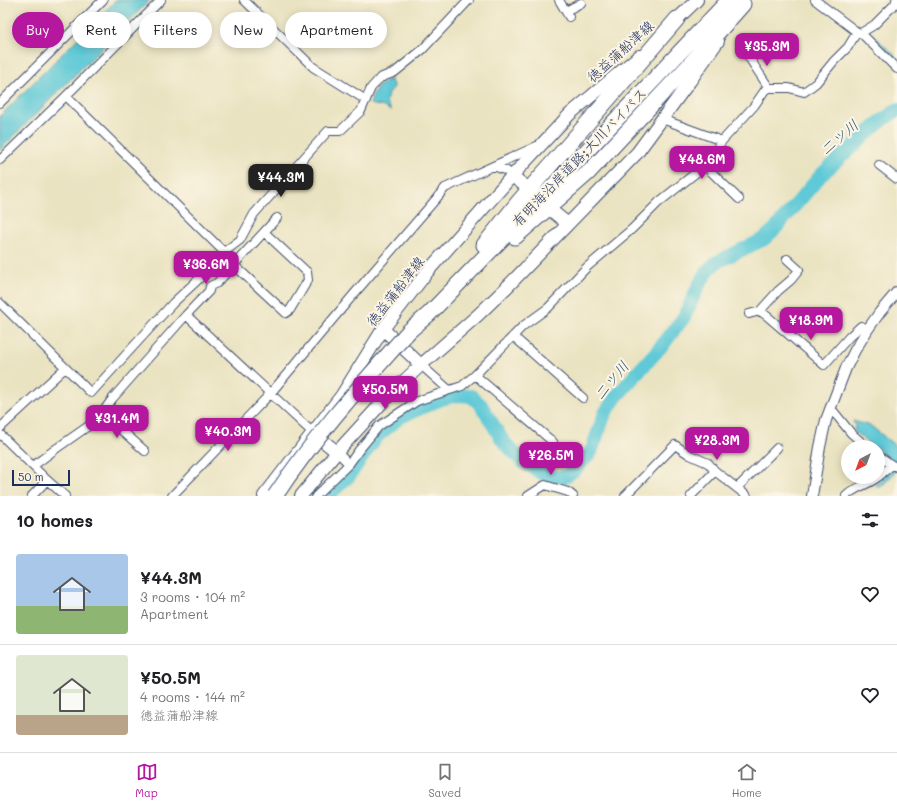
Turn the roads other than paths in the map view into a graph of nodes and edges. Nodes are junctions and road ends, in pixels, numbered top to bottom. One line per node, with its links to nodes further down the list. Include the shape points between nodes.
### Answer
1 (103, 0): 19 (street)
2 (161, 0): 17 (street)
3 (244, 0): 18 (street, via 313,67)
4 (469, 0): 18 (street, via 422,50 395,72 380,78 371,88)
5 (560, 0): 11 (street, via 568,14)
6 (697, 0): 12 (main road, 徳益蒲船津線)
7 (729, 0): 41 (highway, 有明海沿岸道路;大川バイパス)
8 (815, 0): 13 (street)
9 (896, 0): 13 (street, via 874,25)
10 (745, 2): 20 (main road); 41 (highway, via 589,172)
11 (581, 3)
12 (677, 19): 22 (main road, 徳益蒲船津線, via 570,114); 41 (highway, via 520,200)
13 (859, 32): 15 (street); 16 (street, via 816,83 804,92 789,88)
14 (748, 56): 16 (street)
15 (897, 69)
16 (769, 88): 21 (street)
17 (66, 96): 23 (street); 35 (street)
18 (366, 100): 35 (street, via 361,111 340,131 328,131 254,214 240,240)
19 (0, 103)
20 (662, 119): 21 (street); 33 (main road, via 637,153)
21 (722, 141): 24 (street)
22 (543, 144): 25 (street); 27 (main road, 徳益蒲船津線)
23 (0, 160)
24 (704, 165): 30 (street); 47 (street, via 588,267 548,308)
25 (494, 166): 27 (street); 52 (street, via 445,188)
26 (879, 166): 28 (street)
27 (512, 176): 29 (main road); 44 (main road, 徳益蒲船津線, via 428,272)
28 (897, 179)
29 (524, 185)
30 (739, 199)
31 (552, 211): 33 (main road)
32 (277, 218): 34 (street)
33 (568, 224): 48 (main road, via 478,315)
34 (264, 232): 37 (street); 37 (street, via 307,272 308,280 290,310 286,313)
35 (224, 252): 49 (street, via 91,393)
36 (787, 259): 40 (street, via 799,270)
37 (234, 265): 43 (street, via 217,283 210,286 209,291)
38 (897, 292): 45 (street)
39 (0, 303): 49 (street)
40 (760, 311): 42 (street); 45 (street, via 824,365 861,326)
41 (429, 314): 46 (highway, 有明海沿岸道路;大川バイパス)
42 (749, 314)
43 (186, 315): 52 (street); 55 (street)
44 (383, 329): 48 (main road); 57 (main road, 徳益蒲船津線, via 342,394)
45 (868, 329): 54 (street, via 846,368)
46 (411, 333): 77 (highway, 有明海沿岸道路;大川バイパス, bridge, via 337,414); 78 (highway, 有明海沿岸道路;大川バイパス, via 340,416)
47 (513, 336): 50 (street); 53 (street)
48 (421, 365): 51 (street); 63 (main road, via 390,394)
49 (65, 368): 56 (street)
50 (475, 374): 51 (street, via 462,386); 60 (street)
51 (449, 390): 65 (street, via 417,401 379,426)
52 (270, 394): 57 (street); 75 (street)
53 (584, 398)
54 (830, 410): 59 (street); 86 (street, via 820,447)
55 (102, 413): 62 (street); 66 (street, via 97,420)
56 (0, 428)
57 (312, 432): 63 (main road); 76 (main road, 徳益蒲船津線)
58 (0, 434): 66 (street)
59 (860, 440)
60 (553, 442)
61 (777, 448): 72 (street)
62 (145, 450)
63 (337, 452): 65 (street); 79 (main road)
64 (885, 460): 67 (street)
65 (349, 464): 80 (street)
66 (33, 466): 70 (street)
67 (894, 466): 69 (street)
68 (715, 471): 72 (street); 83 (street, via 708,463 690,455 675,444); 84 (street)
69 (885, 472)
70 (47, 480): 73 (street); 74 (street)
71 (866, 484): 87 (street)
72 (737, 488): 85 (street)
73 (32, 496)
74 (65, 496)
75 (172, 496)
76 (264, 496)
77 (275, 496)
78 (280, 496)
79 (301, 496)
80 (316, 496)
81 (528, 496): 82 (street, via 545,485)
82 (573, 496)
83 (625, 496)
84 (691, 496)
85 (747, 496)
86 (812, 496)
87 (846, 496)

